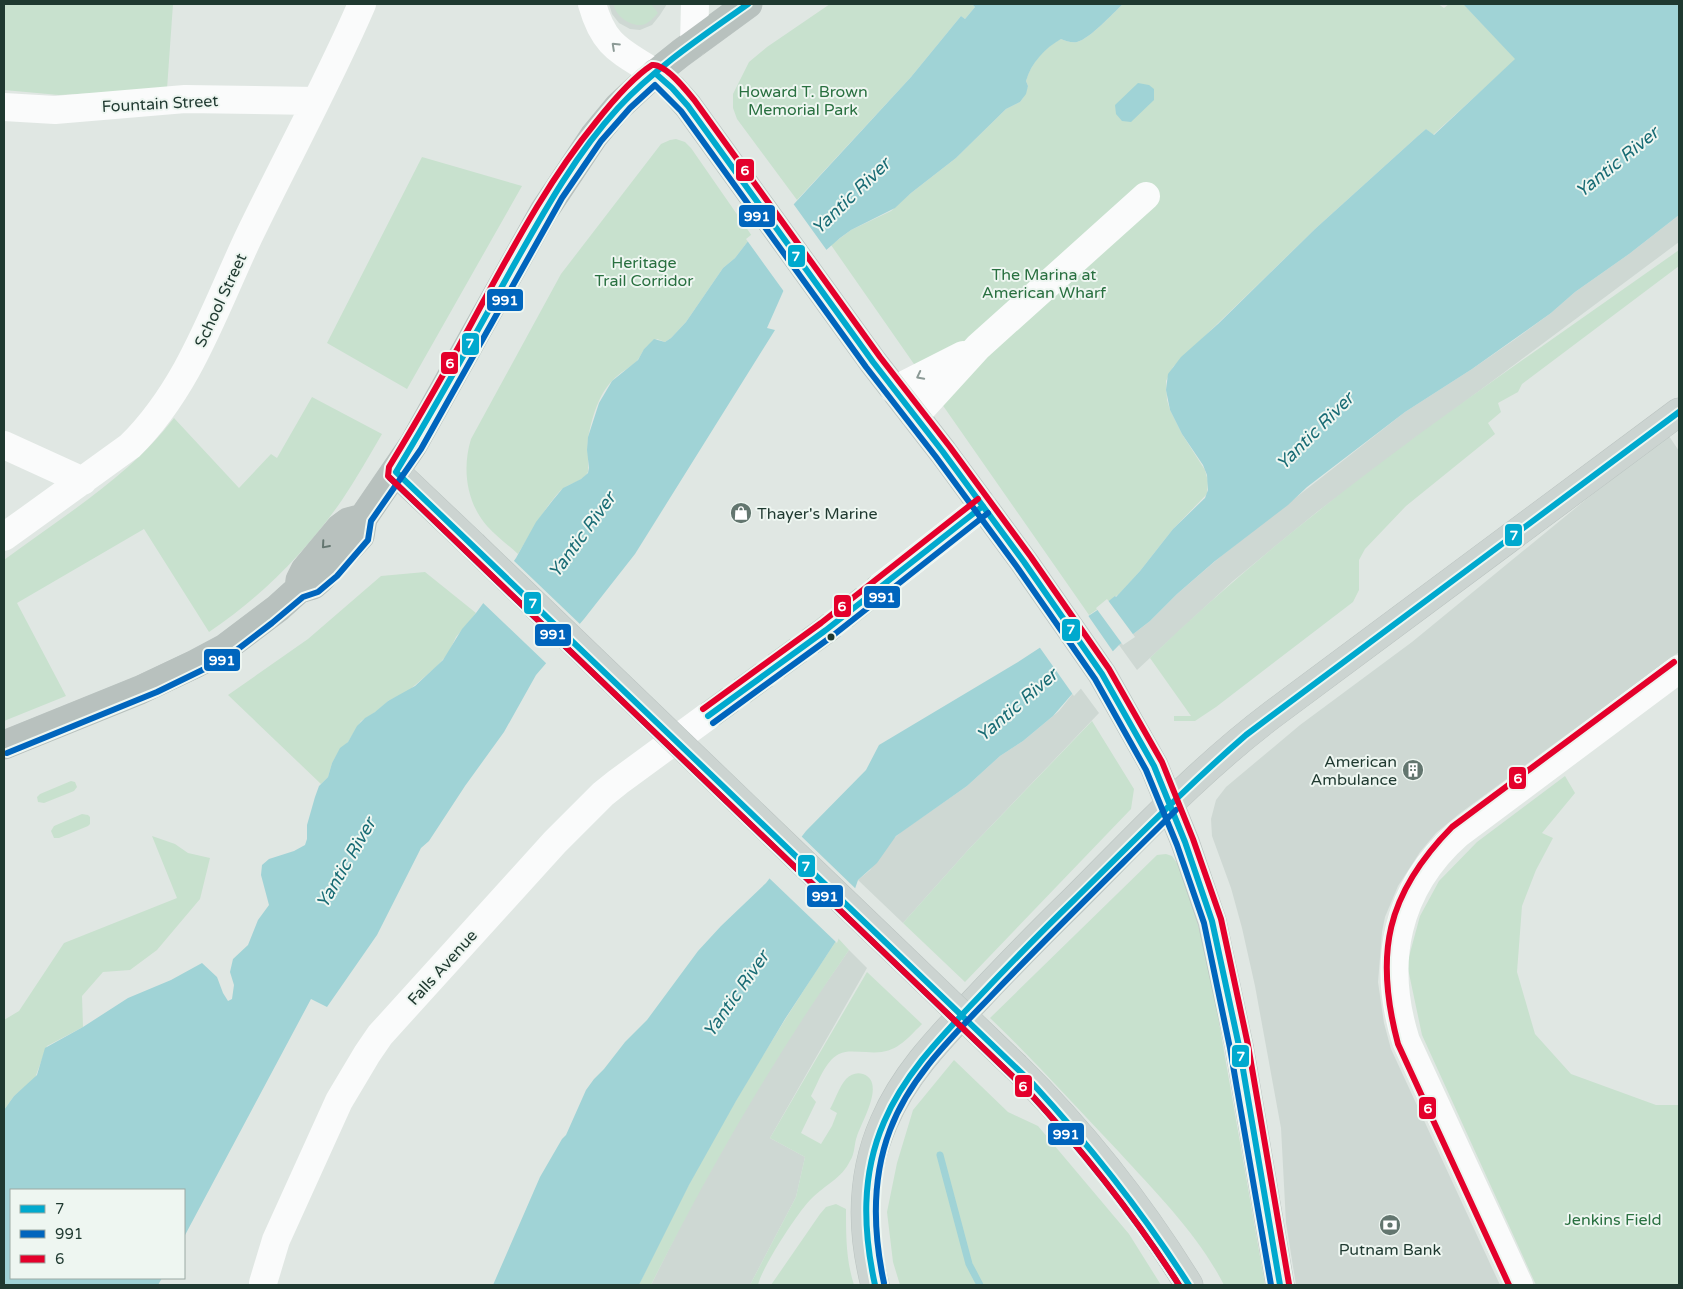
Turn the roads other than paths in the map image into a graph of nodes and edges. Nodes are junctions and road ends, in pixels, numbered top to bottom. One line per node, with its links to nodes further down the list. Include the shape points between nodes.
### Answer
1 (362, 4): 7 (street, School Street)
2 (592, 4): 6 (street, one-way to 2, via 629,58 608,39)
3 (695, 4): 5 (street)
4 (748, 4): 5 (highway)
5 (694, 44): 6 (highway)
6 (655, 73): 11 (main road, via 688,106); 15 (highway, via 594,136 555,193)
7 (316, 101): 8 (street, Fountain Street, via 186,99 56,110); 16 (street, School Street, via 248,238 208,329 173,394 130,446)
8 (4, 107)
9 (1146, 196): 10 (street)
10 (978, 347): 11 (street, one-way to 11); 13 (street)
11 (894, 390): 13 (main road)
12 (1679, 412): 23 (main road, via 1257,726)
13 (916, 416): 17 (main road)
14 (4, 445): 16 (street)
15 (396, 472): 22 (highway, via 364,518 362,531 355,542 318,582 300,589 225,648 140,690); 26 (main road, bridge, via 1049,1100 1150,1226)
16 (83, 481): 18 (street, School Street)
17 (983, 506): 19 (street); 23 (main road, via 1102,674 1154,766)
18 (4, 537)
19 (880, 587)
20 (1679, 669): 28 (street, via 1447,843 1416,886 1400,923 1394,978 1406,1041)
21 (708, 716): 24 (street, Falls Avenue, via 618,782 583,813 380,1035 330,1120 276,1240)
22 (4, 745)
23 (1170, 804): 25 (main road, via 990,985 929,1050 901,1090 883,1124 868,1175 866,1224); 27 (main road, via 1214,930 1239,1046)
24 (264, 1285)
25 (875, 1285)
26 (1189, 1285)
27 (1280, 1285)
28 (1519, 1285)

